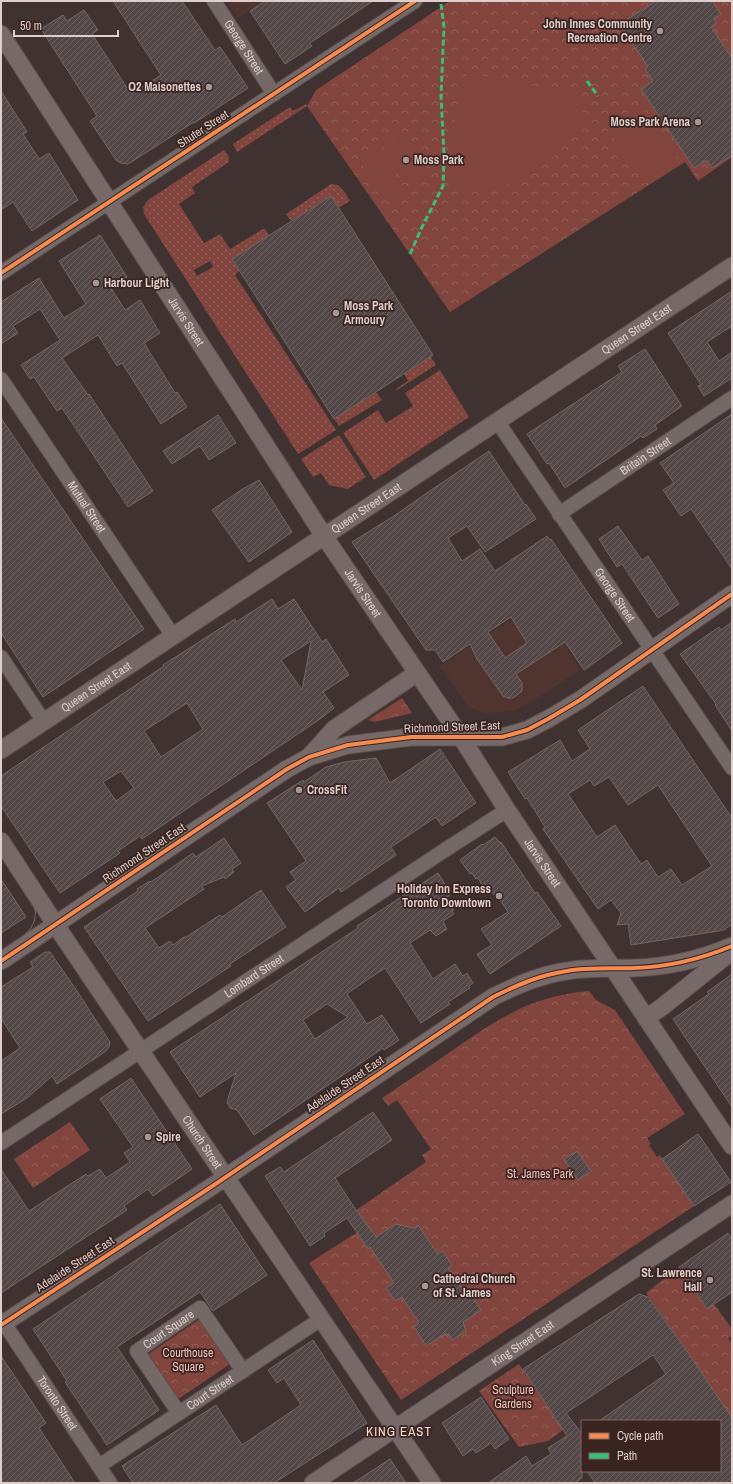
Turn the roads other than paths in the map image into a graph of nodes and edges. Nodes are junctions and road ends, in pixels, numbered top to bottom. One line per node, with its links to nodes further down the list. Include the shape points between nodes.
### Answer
1 (214, 1): 4 (street, George Street)
2 (415, 1): 4 (street, Shuter Street)
3 (1, 34): 5 (main road, Jarvis Street)
4 (274, 94): 5 (street, Shuter Street)
5 (110, 202): 7 (street, Shuter Street); 12 (main road, Jarvis Street)
6 (732, 266): 10 (main road, Queen Street East)
7 (1, 273)
8 (1, 378): 14 (street, Mutual Street)
9 (732, 398): 11 (street, Britain Street)
10 (497, 421): 11 (street, George Street); 12 (main road, Queen Street East)
11 (559, 514): 15 (street, George Street)
12 (325, 536): 14 (main road, Queen Street East); 17 (main road, Jarvis Street)
13 (732, 594): 15 (main road, Richmond Street East)
14 (173, 636): 18 (main road, Queen Street East)
15 (652, 649): 19 (main road, Richmond Street East, via 567,708 527,730 502,737); 22 (street, George Street)
16 (1, 657): 18 (street)
17 (417, 673): 19 (main road, Jarvis Street); 21 (main road, via 334,729)
18 (44, 722): 20 (main road, Queen Street East)
19 (461, 737): 21 (main road, Richmond Street East, via 411,737 375,741 348,745); 23 (main road, Jarvis Street)
20 (1, 750)
21 (309, 757): 25 (main road, Richmond Street East, via 287,769)
22 (732, 768)
23 (507, 810): 29 (main road, Jarvis Street); 31 (street, Lombard Street)
24 (1, 841): 25 (main road, Church Street)
25 (56, 924): 28 (main road, Richmond Street East); 31 (main road, Church Street)
26 (732, 946): 29 (main road, Adelaide Street East, via 699,959 679,963)
27 (732, 952): 30 (main road)
28 (1, 960)
29 (612, 968): 30 (main road, Jarvis Street); 34 (main road, Adelaide Street East, via 590,968 545,975 493,997)
30 (646, 1018): 33 (main road, Jarvis Street)
31 (141, 1050): 32 (street, Lombard Street); 34 (main road, Church Street)
32 (1, 1143)
33 (732, 1146)
34 (226, 1176): 36 (main road, Church Street); 37 (main road, Adelaide Street East)
35 (732, 1204): 40 (main road, King Street East)
36 (321, 1319): 38 (street, Court Street); 40 (main road, Church Street)
37 (3, 1324): 41 (street, Toronto Street)
38 (243, 1371): 39 (street, Court Street); 39 (street, Court Square, via 200,1308 137,1351)
39 (179, 1413): 41 (street, Court Street)
40 (395, 1429): 43 (main road, King Street East); 44 (main road, Church Street)
41 (99, 1466): 42 (street, Toronto Street)
42 (110, 1483)
43 (314, 1483)
44 (432, 1483)

